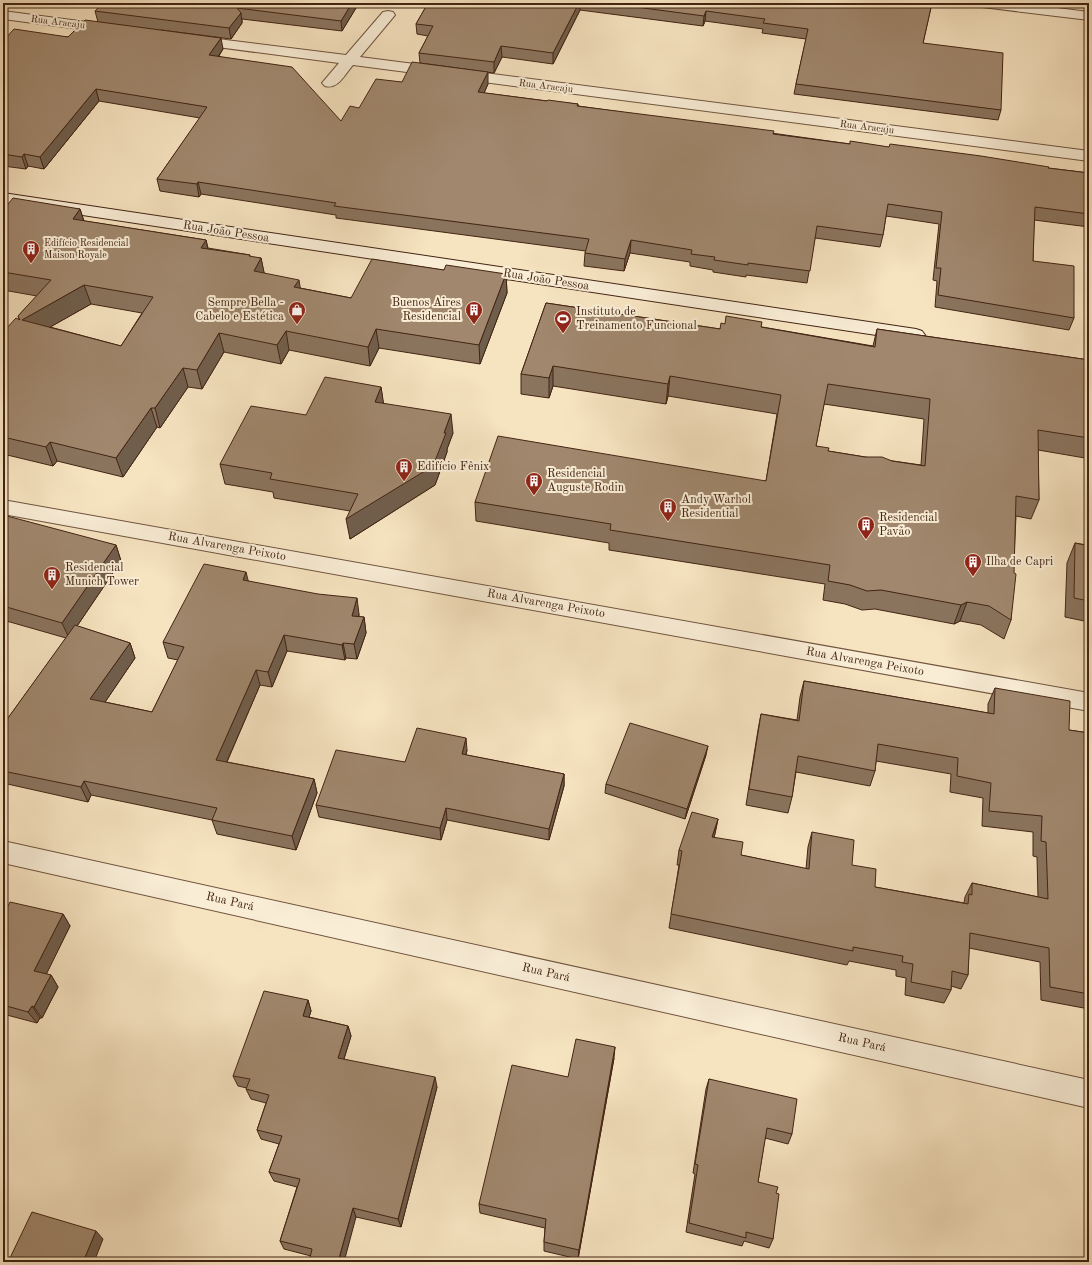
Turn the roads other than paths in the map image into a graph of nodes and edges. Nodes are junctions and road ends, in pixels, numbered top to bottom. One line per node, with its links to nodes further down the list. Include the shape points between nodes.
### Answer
1 (17, 3): 3 (street)
2 (982, 3): 5 (street)
3 (3, 15): 6 (street, Rua Aracaju)
4 (388, 15): 8 (street)
5 (1089, 16)
6 (121, 31)
7 (176, 38): 8 (street, Rua Aracaju)
8 (350, 60): 9 (street); 10 (street, Rua Aracaju)
9 (330, 83)
10 (1089, 156)
11 (3, 198): 12 (street, Rua João Pessoa)
12 (932, 338)
13 (3, 507): 14 (street, Rua Alvarenga Peixoto)
14 (1089, 702)
15 (3, 852): 16 (street, Rua Pará)
16 (1089, 1094)

